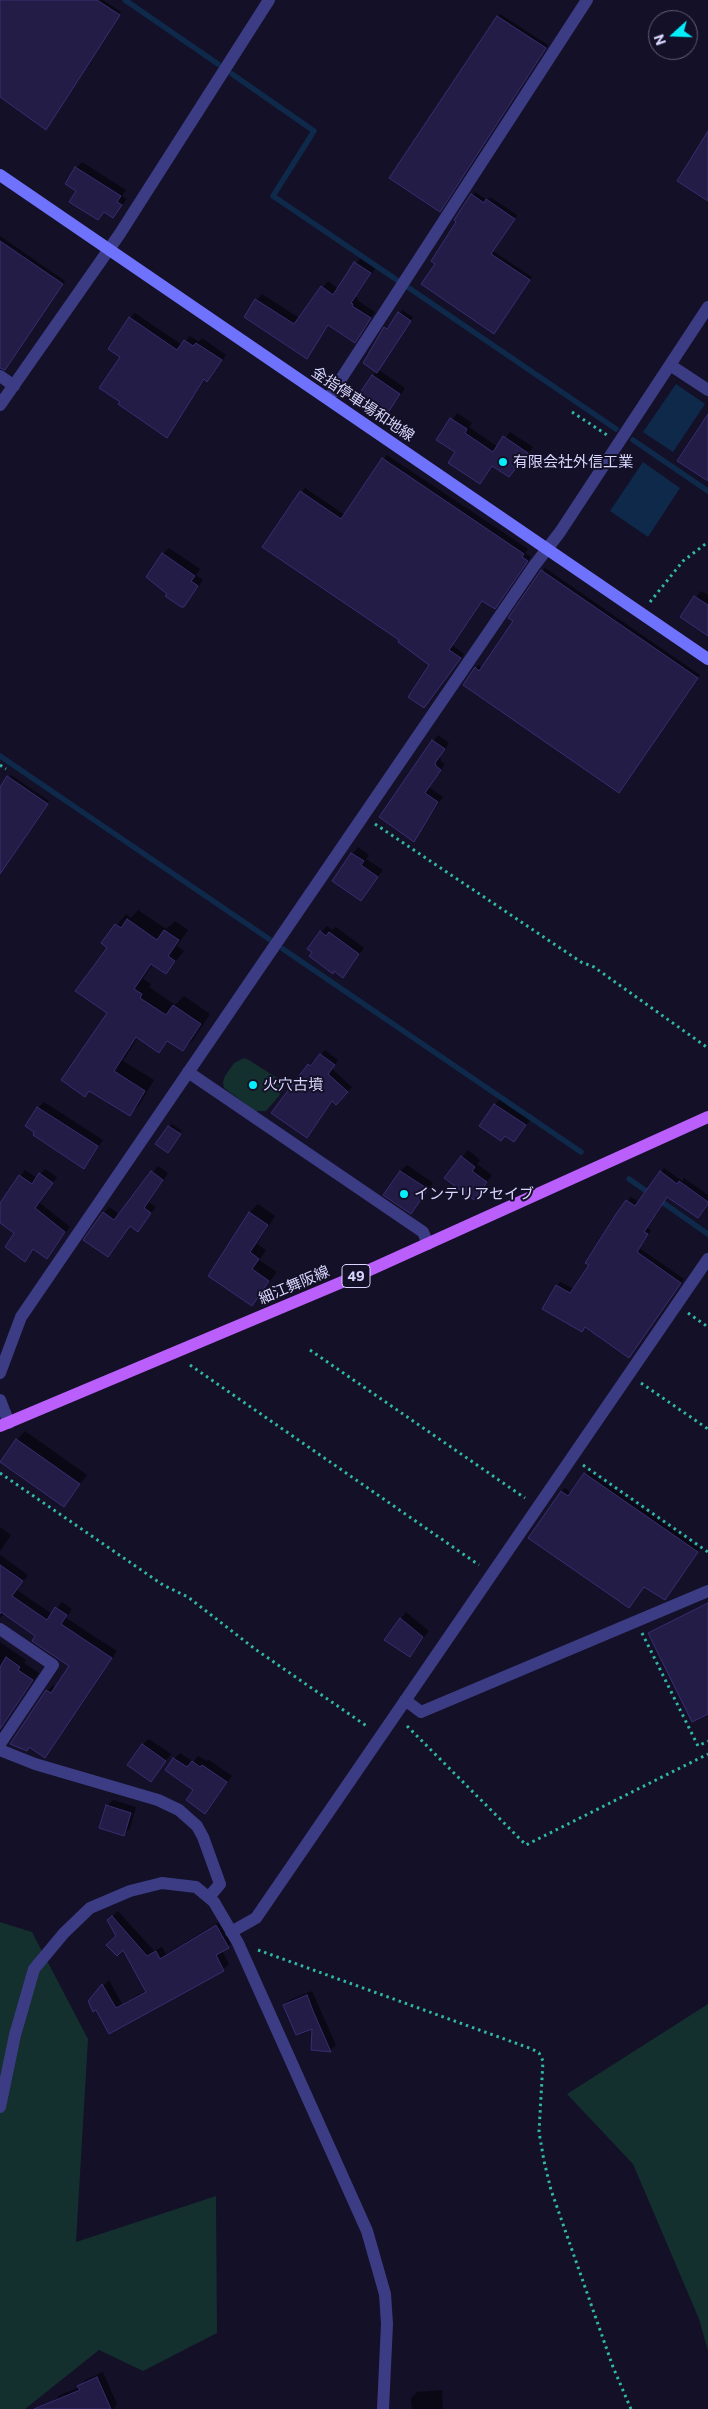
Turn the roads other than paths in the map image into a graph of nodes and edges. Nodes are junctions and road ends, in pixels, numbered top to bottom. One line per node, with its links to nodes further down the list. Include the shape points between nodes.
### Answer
1 (269, 0): 4 (street)
2 (587, 0): 10 (street)
3 (0, 175): 4 (main road, 金指停車場和地線)
4 (109, 249): 8 (street); 10 (main road, 金指停車場和地線)
5 (708, 307): 6 (street)
6 (670, 365): 9 (street); 12 (street)
7 (0, 376): 8 (street)
8 (14, 386): 11 (street)
9 (708, 390)
10 (328, 399): 12 (main road, 金指停車場和地線)
11 (0, 406)
12 (547, 549): 13 (main road, 金指停車場和地線); 14 (street)
13 (708, 659)
14 (188, 1072): 16 (street, via 422,1232); 18 (street, via 21,1317)
15 (708, 1117): 16 (main road, 細江舞阪線 / 49)
16 (428, 1244): 20 (main road, 細江舞阪線 / 49, via 89,1391)
17 (708, 1259): 23 (street)
18 (0, 1373)
19 (0, 1400): 20 (street)
20 (5, 1424)
21 (708, 1591): 23 (street, via 421,1712)
22 (0, 1629): 24 (street, via 53,1665)
23 (405, 1700): 27 (street, via 256,1918)
24 (0, 1744)
25 (0, 1750): 26 (street, via 35,1764 158,1800 179,1810 197,1826 220,1884)
26 (209, 1897): 27 (street); 28 (street, via 196,1887 162,1882 90,1908 64,1933 34,1969 15,2035)
27 (231, 1932): 29 (street, via 367,2231 378,2263 387,2324)
28 (0, 2107)
29 (383, 2409)

